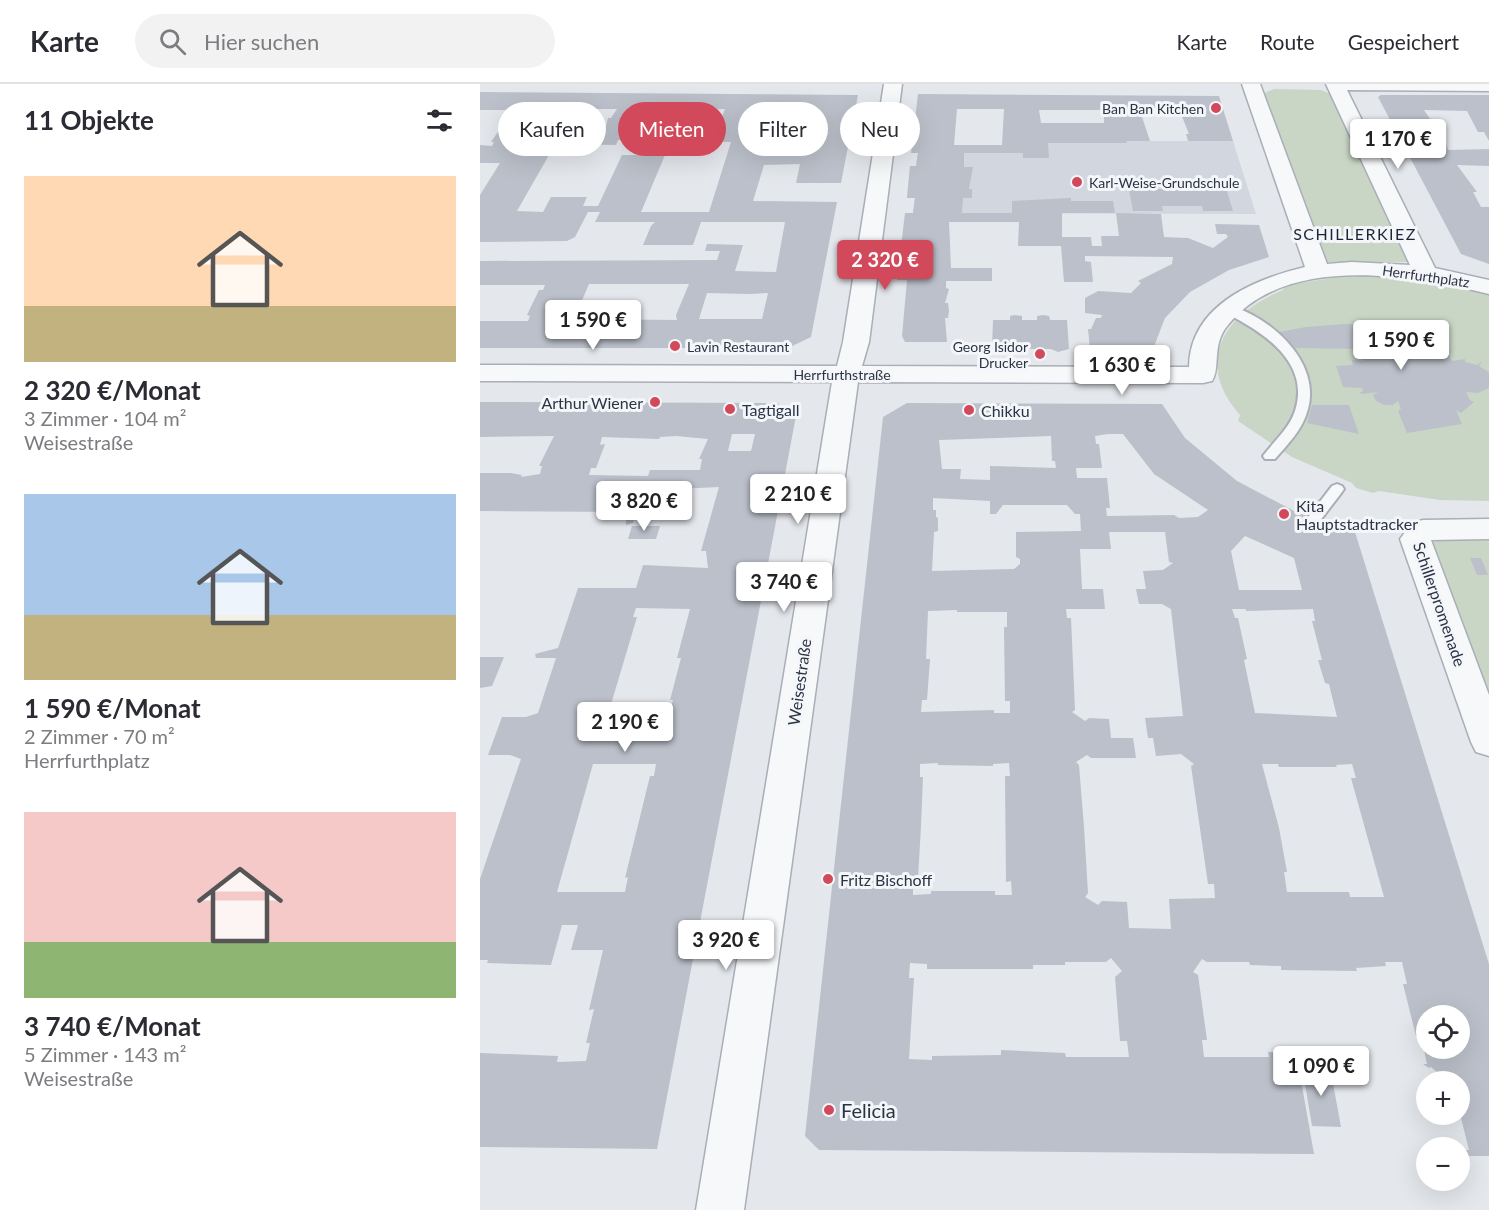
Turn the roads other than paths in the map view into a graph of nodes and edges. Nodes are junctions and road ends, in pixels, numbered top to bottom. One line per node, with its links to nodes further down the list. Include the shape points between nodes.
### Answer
1 (893, 84): 11 (street, Weisestraße)
2 (1251, 84): 6 (street)
3 (1335, 84): 7 (street)
4 (1346, 84): 5 (street)
5 (1489, 85)
6 (1319, 273): 7 (street, Herrfurthplatz, via 1370,269); 9 (street, Herrfurthplatz, via 1271,285)
7 (1426, 273): 8 (street, Herrfurthplatz)
8 (1489, 287)
9 (1228, 309): 12 (street, Herrfurthplatz, via 1207,338 1202,355); 13 (lane, via 1267,330 1292,355 1304,375 1306,384 1299,417)
10 (480, 373): 11 (street, Herrfurthstraße)
11 (848, 374): 12 (street, Herrfurthstraße); 18 (street, Weisestraße)
12 (1203, 375)
13 (1270, 456)
14 (1337, 489): 15 (lane)
15 (1314, 519)
16 (1489, 529): 17 (street, Schillerpromenade, via 1434,528 1424,530 1415,539)
17 (1489, 742)
18 (720, 1210)

